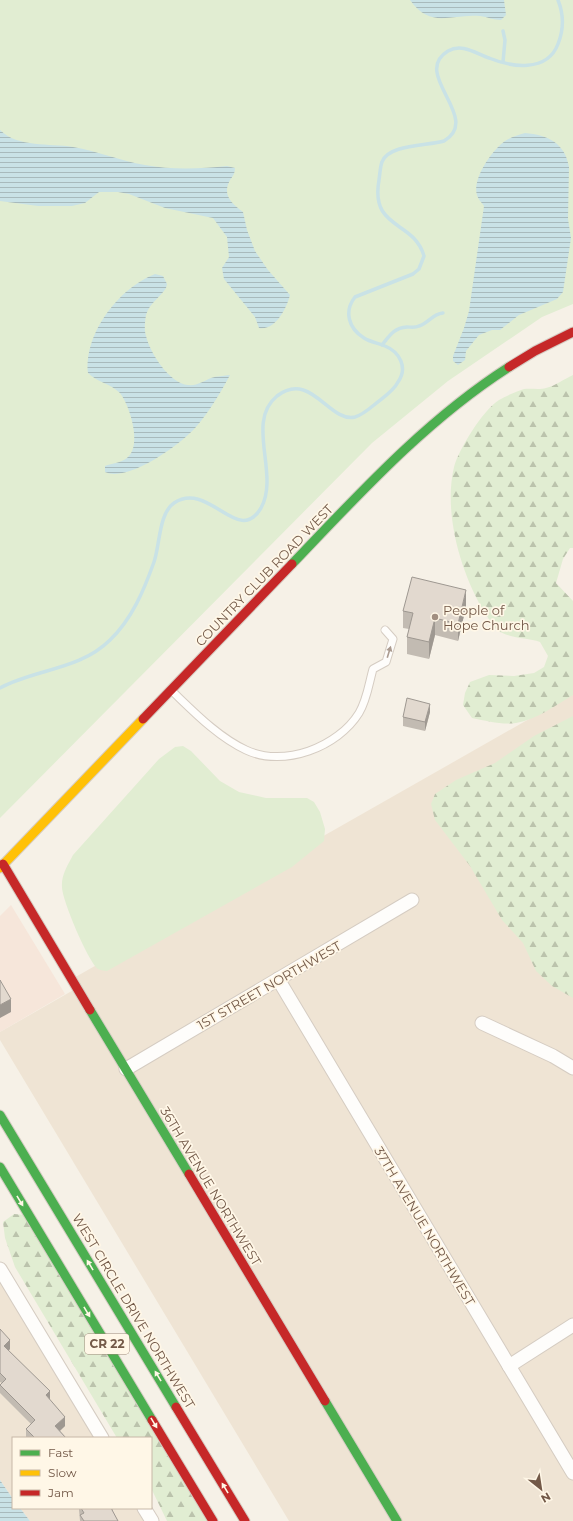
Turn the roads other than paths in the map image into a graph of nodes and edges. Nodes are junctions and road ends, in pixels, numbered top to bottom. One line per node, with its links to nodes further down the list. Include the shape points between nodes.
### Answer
1 (573, 332): 3 (main road, COUNTRY CLUB ROAD WEST, via 492,378 419,435)
2 (385, 630): 3 (lane, one-way to 2, via 237,746 259,754 296,754 320,746 346,729 360,712 373,669 386,662 393,639)
3 (171, 690): 4 (main road, COUNTRY CLUB ROAD WEST)
4 (2, 866): 9 (main road, 36TH AVENUE NORTHWEST)
5 (412, 900): 6 (street, 1ST STREET NORTHWEST)
6 (278, 979): 9 (street, 1ST STREET NORTHWEST); 14 (street, 37TH AVENUE NORTHWEST)
7 (482, 1023): 8 (street)
8 (573, 1068)
9 (126, 1069): 21 (main road, 36TH AVENUE NORTHWEST)
10 (0, 1115): 20 (main road, WEST CIRCLE DRIVE NORTHWEST / CR 22, one-way to 10)
11 (0, 1167): 19 (main road, CR 22, one-way to 19)
12 (0, 1269): 15 (street)
13 (573, 1325): 14 (street)
14 (509, 1366): 16 (street, 37TH AVENUE NORTHWEST)
15 (101, 1437)
16 (573, 1473)
17 (145, 1509): 18 (street)
18 (152, 1521)
19 (213, 1521)
20 (245, 1521)
21 (397, 1521)

